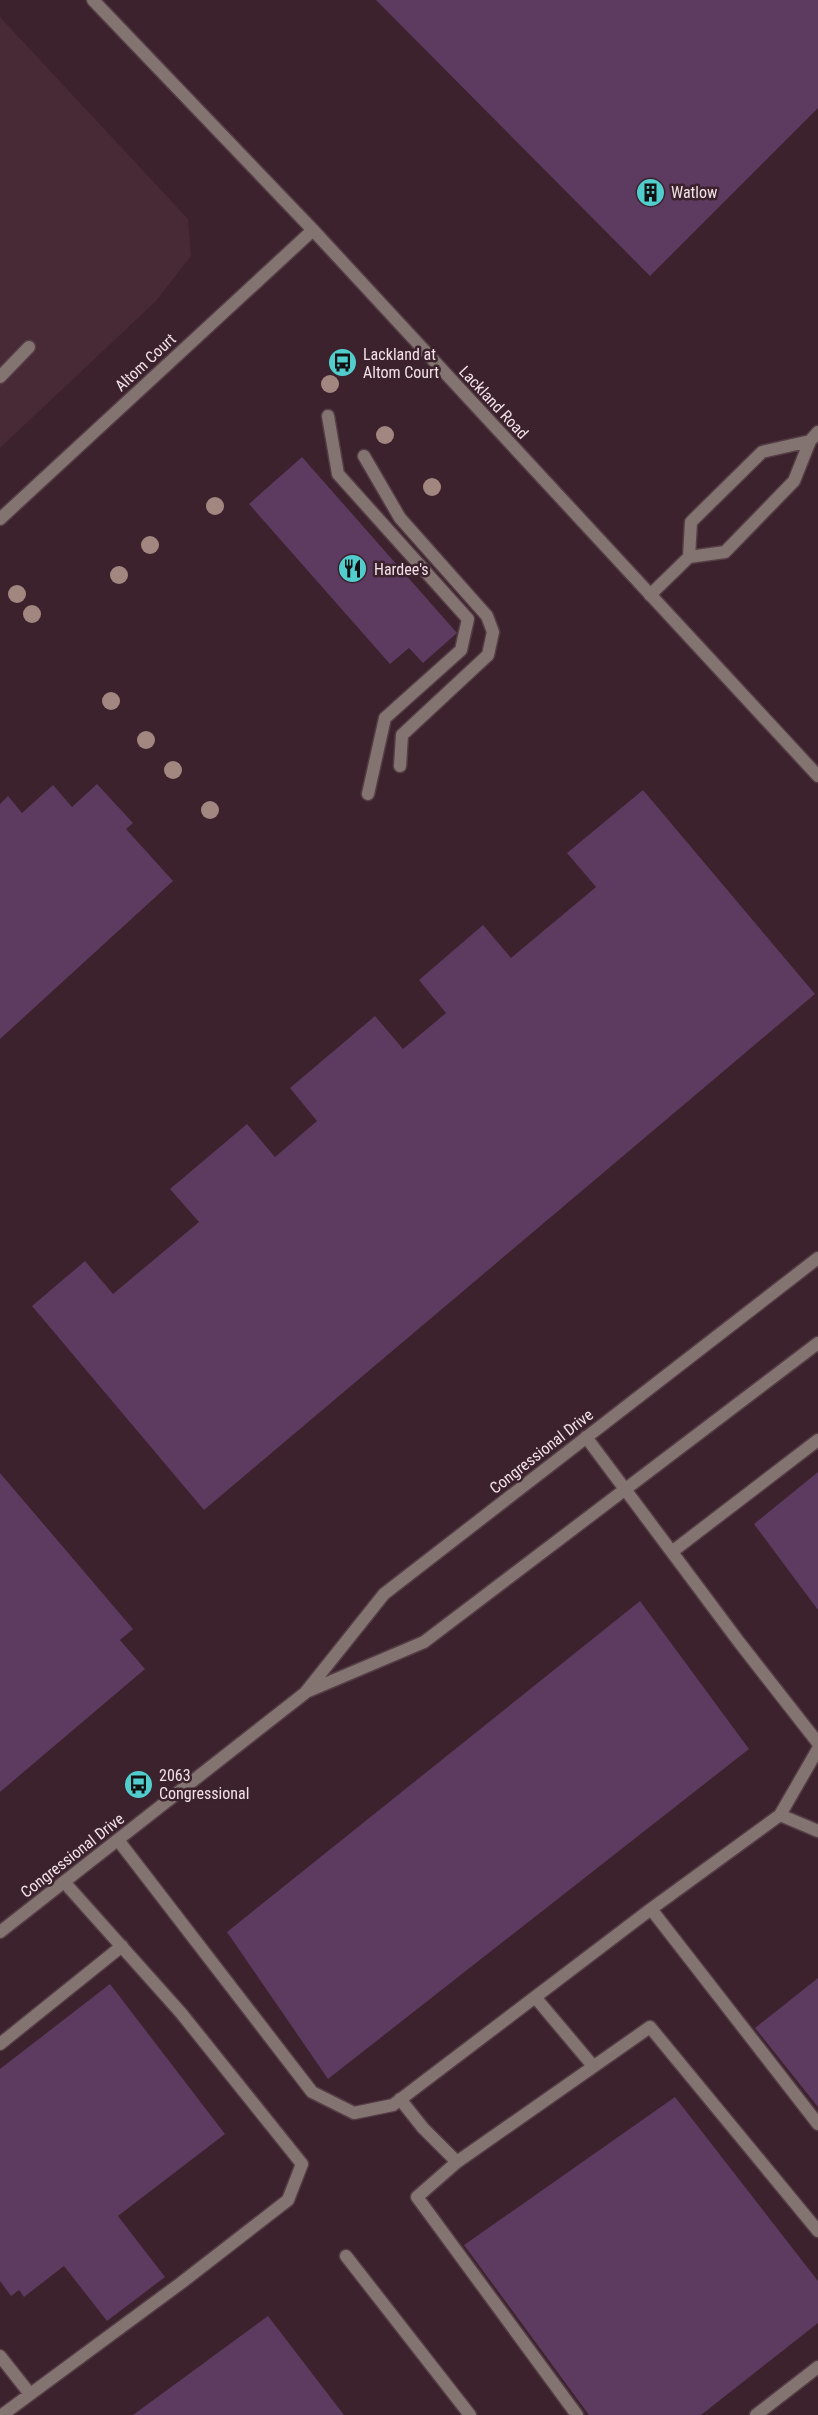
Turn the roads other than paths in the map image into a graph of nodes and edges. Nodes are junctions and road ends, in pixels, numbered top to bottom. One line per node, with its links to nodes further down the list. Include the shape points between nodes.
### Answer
1 (93, 0): 2 (street, Lackland Road)
2 (313, 230): 8 (street, Altom Court); 10 (street, Lackland Road)
3 (29, 348): 4 (street)
4 (0, 377)
5 (328, 416): 13 (street, via 338,474 468,618 461,650 385,718)
6 (815, 441): 9 (street, via 794,481 725,552); 9 (street, via 762,452 691,522)
7 (364, 456): 11 (street, via 400,518 487,616 493,632 488,655 402,735)
8 (0, 519)
9 (689, 557): 10 (street)
10 (650, 595): 12 (street, Lackland Road)
11 (400, 766)
12 (818, 776)
13 (368, 794)
14 (818, 1258): 16 (street, Congressional Drive)
15 (818, 1343): 18 (street, Congressional Drive)
16 (586, 1437): 18 (street); 20 (street, Congressional Drive, via 384,1594)
17 (818, 1440): 19 (street)
18 (627, 1488): 19 (street); 20 (street, Congressional Drive, via 424,1642)
19 (672, 1551): 21 (street)
20 (305, 1693): 25 (street, Congressional Drive)
21 (818, 1743)
22 (818, 1749): 23 (street)
23 (780, 1815): 24 (street); 27 (street)
24 (818, 1831)
25 (118, 1840): 26 (street, Congressional Drive); 33 (street, via 312,2092 354,2113 393,2105)
26 (65, 1883): 28 (street, Congressional Drive); 29 (street)
27 (651, 1910): 30 (street); 34 (street)
28 (0, 1932)
29 (122, 1947): 31 (street); 40 (street, via 302,2164 288,2200)
30 (535, 1997): 32 (street); 33 (street)
31 (0, 2044)
32 (592, 2066): 35 (street); 36 (street, via 650,2027)
33 (400, 2099): 35 (street)
34 (818, 2124)
35 (457, 2162): 43 (street, via 417,2197)
36 (818, 2231)
37 (346, 2256): 42 (street)
38 (0, 2356): 40 (street)
39 (818, 2367): 44 (street)
40 (30, 2394): 41 (street)
41 (2, 2415)
42 (470, 2415)
43 (577, 2415)
44 (756, 2415)

